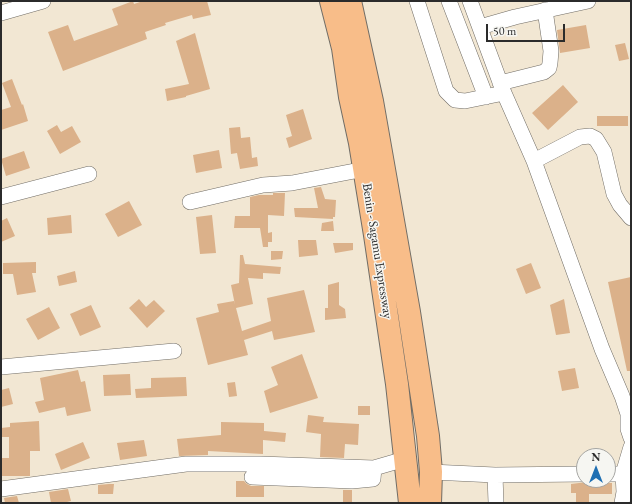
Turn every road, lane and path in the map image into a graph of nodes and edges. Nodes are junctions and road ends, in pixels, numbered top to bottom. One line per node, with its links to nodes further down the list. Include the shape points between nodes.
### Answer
1 (43, 1): 9 (street)
2 (331, 1): 14 (highway, Benin - Sagamu Expressway, via 343,48)
3 (350, 1): 27 (highway, via 372,101 409,312)
4 (417, 1): 12 (street, via 446,91 455,100)
5 (449, 1): 12 (street)
6 (470, 1): 10 (street)
7 (588, 1): 8 (street)
8 (545, 10): 10 (street); 11 (street, via 551,51 549,68)
9 (1, 13)
10 (480, 27): 11 (street)
11 (502, 88): 12 (street); 13 (street)
12 (486, 97)
13 (534, 161): 18 (street, via 580,137 590,136 596,139 604,152 614,194); 21 (street, via 602,349)
14 (364, 169): 17 (street, via 292,183 263,185); 25 (highway, Benin - Sagamu Expressway, via 397,384)
15 (89, 174): 16 (street)
16 (1, 197)
17 (190, 202)
18 (631, 218)
19 (174, 351): 20 (street)
20 (1, 367)
21 (627, 395): 22 (street)
22 (630, 416): 23 (street, via 628,429)
23 (631, 438)
24 (631, 447): 29 (street)
25 (405, 459): 26 (street); 33 (highway, Benin - Sagamu Expressway)
26 (374, 468): 31 (street, via 373,479 352,481); 32 (street, via 186,464)
27 (431, 472): 30 (street); 34 (highway)
28 (576, 474): 30 (street)
29 (621, 474): 36 (street, via 624,492)
30 (495, 475): 35 (street)
31 (252, 477)
32 (1, 489)
33 (410, 503)
34 (430, 503)
35 (496, 503)
36 (622, 503)

